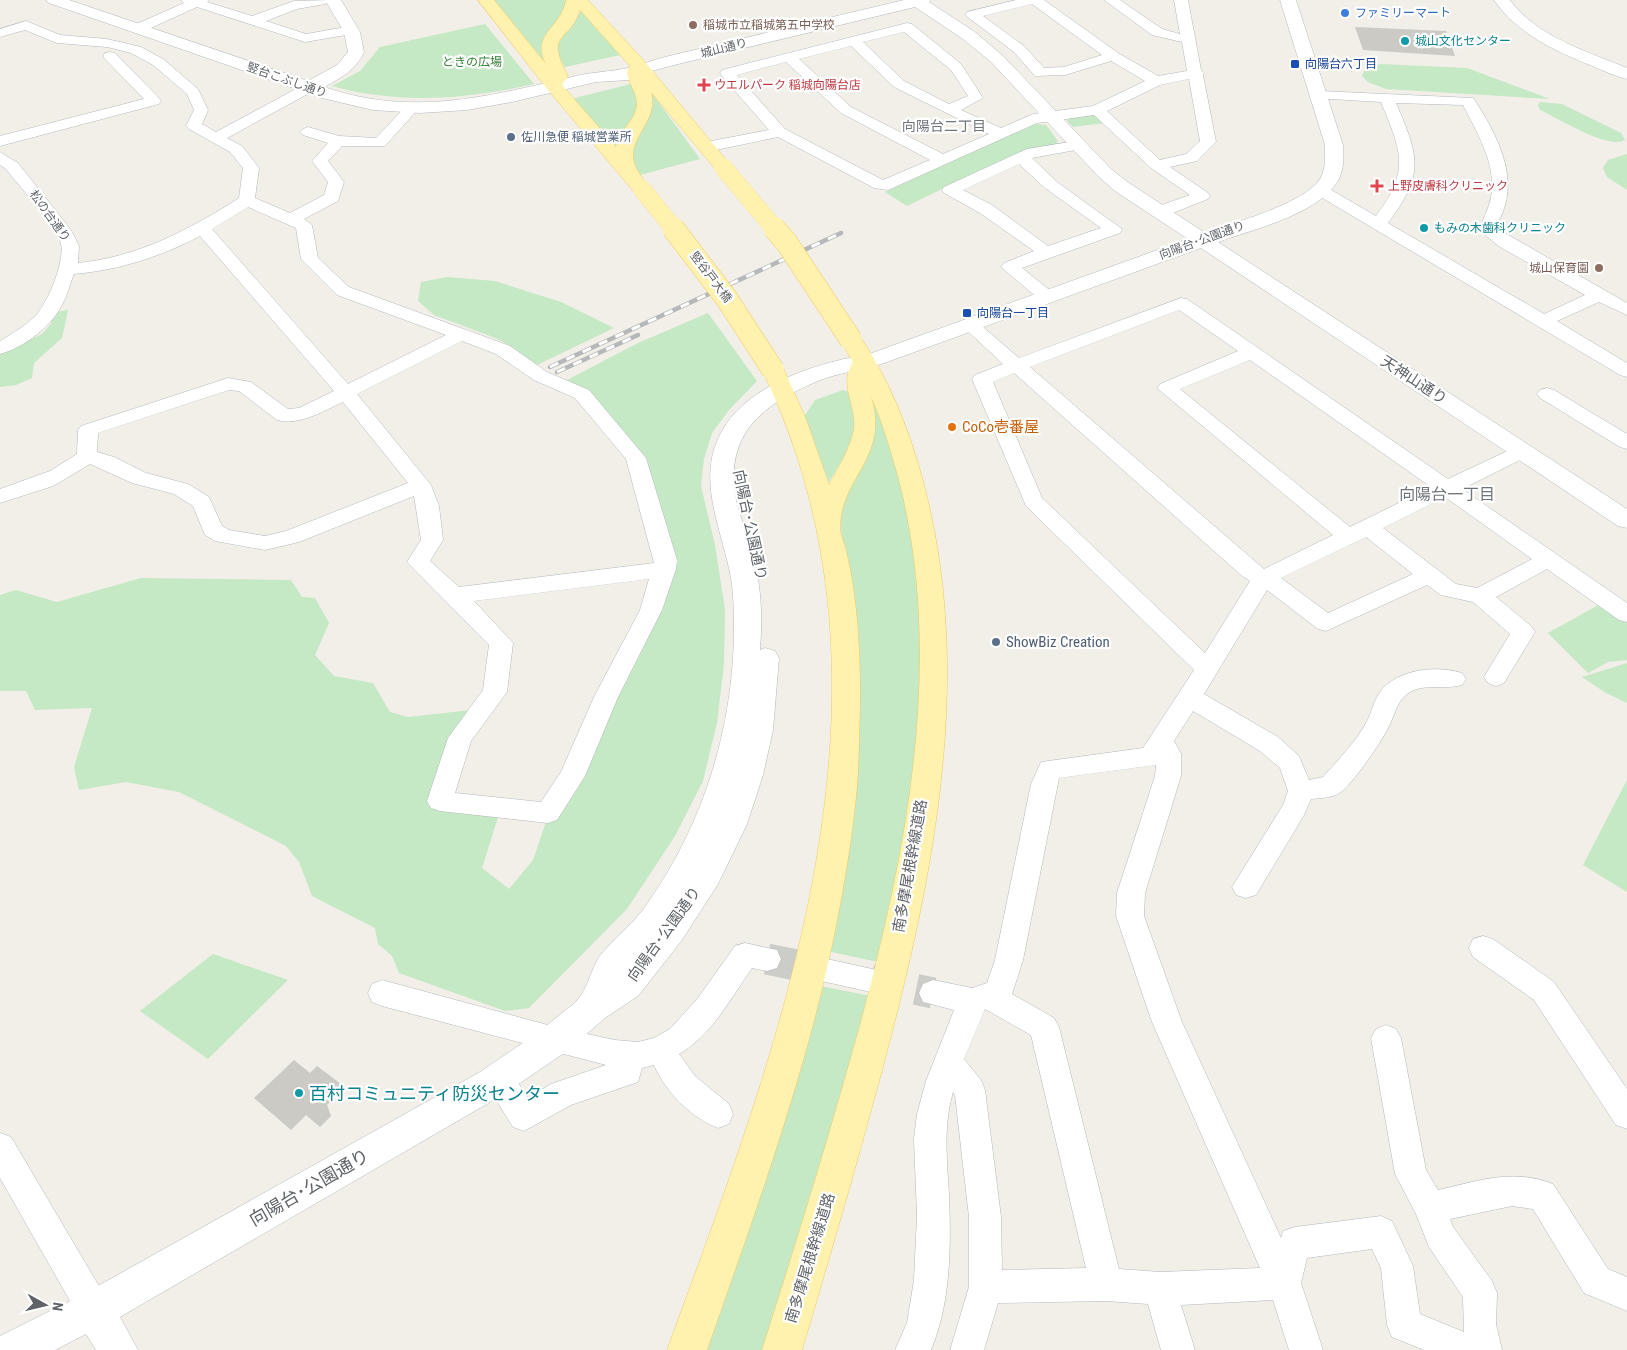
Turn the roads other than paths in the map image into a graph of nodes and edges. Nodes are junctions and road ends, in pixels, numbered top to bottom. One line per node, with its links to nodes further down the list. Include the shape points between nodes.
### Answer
1 (54, 0): 18 (street, 竪台こぶし通り)
2 (325, 0): 16 (street, via 294,5)
3 (333, 0): 19 (street)
4 (486, 0): 31 (main road)
5 (574, 0): 31 (main road, via 573,10 548,43 549,59)
6 (580, 0): 27 (main road)
7 (898, 0): 27 (street, 城山通り)
8 (1033, 0): 25 (street); 25 (street, via 972,15 1019,49 1040,73 1065,71)
9 (1111, 0): 22 (street, via 1157,32)
10 (1181, 0): 22 (street)
11 (1288, 0): 33 (street, 向陽台･公園通り)
12 (1502, 0): 29 (street, via 1512,16 1534,32)
13 (195, 1): 16 (street); 18 (street)
14 (920, 1): 23 (street, 城山通り); 39 (street, 天神山通り, via 983,46)
15 (0, 20): 17 (street)
16 (253, 21): 19 (street, via 305,38)
17 (17, 26): 20 (street); 44 (street, via 26,25 57,39 107,43 136,50 158,62 193,92 201,110 194,126)
18 (137, 29): 32 (street, 竪台こぶし通り)
19 (352, 30): 32 (street, via 357,38 355,57 331,77)
20 (0, 33)
21 (853, 40): 26 (street); 37 (street, via 899,84); 37 (street, via 909,29 956,67 976,98)
22 (1190, 40): 28 (street)
23 (734, 46): 27 (street, 城山通り); 27 (street)
24 (110, 56): 46 (street, via 154,101)
25 (1113, 56): 30 (street)
26 (789, 57): 42 (street, via 727,73); 52 (street, via 846,110)
27 (639, 65): 31 (street); 49 (main road); 54 (main road, via 635,80 646,101 624,151)
28 (1197, 74): 30 (street); 53 (street, via 1208,142 1191,158)
29 (1627, 74)
30 (1156, 81): 38 (street)
31 (562, 84): 35 (street, 竪台こぶし通り); 35 (street); 54 (main road)
32 (310, 87): 36 (street, 竪台こぶし通り, via 363,103); 44 (street)
33 (1319, 96): 34 (street); 55 (street, 向陽台･公園通り, via 1336,163 1334,172)
34 (1387, 98): 59 (street, via 1410,166 1408,180 1400,196); 64 (street, via 1468,101 1495,156 1499,177 1499,195 1487,230)
35 (468, 106): 36 (street, 竪台こぶし通り)
36 (413, 107): 47 (street, via 380,143)
37 (949, 110): 43 (street)
38 (1097, 110): 39 (street); 53 (street)
39 (1050, 116): 43 (street, via 1033,119); 48 (street, 天神山通り)
40 (328, 122): 41 (street)
41 (308, 132): 45 (street); 47 (street)
42 (780, 132): 49 (street); 52 (street, via 880,185 888,185)
43 (1000, 133): 52 (street)
44 (216, 138): 56 (street, via 236,149 251,168)
45 (292, 140)
46 (0, 141)
47 (338, 141): 58 (street, via 320,162 336,182 332,198)
48 (1076, 146): 51 (street, via 1033,152); 57 (street, 天神山通り, via 1103,172)
49 (706, 147): 73 (main road, 南多摩尾根幹線道路, bridge, via 787,243)
50 (0, 157): 63 (street, 松の台通り, via 12,166 72,243 72,260)
51 (1021, 157): 62 (street, via 1051,185 1114,229); 62 (street, via 950,190 986,209)
52 (941, 159)
53 (1157, 165): 57 (street, via 1202,196)
54 (629, 173): 75 (main road, 竪谷戸大橋, bridge, via 742,317)
55 (1320, 190): 59 (street); 61 (street, 向陽台･公園通り, via 1285,211)
56 (247, 200): 58 (street); 60 (street)
57 (1158, 212): 61 (street, 天神山通り)
58 (291, 219): 69 (street, via 304,225 310,259 343,291)
59 (1379, 223): 67 (street)
60 (202, 228): 63 (street, via 130,260); 76 (street)
61 (1201, 240): 65 (street, 向陽台･公園通り); 79 (street, 天神山通り)
62 (1046, 252): 65 (street, via 1010,267)
63 (68, 269): 70 (street, 松の台通り, via 46,315 30,330)
64 (1599, 295): 66 (street); 67 (street)
65 (1046, 296): 68 (street, 向陽台･公園通り)
66 (1627, 310)
67 (1543, 321): 74 (street)
68 (969, 324): 72 (street); 73 (street, 向陽台･公園通り, via 891,353)
69 (460, 334): 76 (street); 88 (street, via 503,350 512,359 582,394 636,458 666,560)
70 (0, 348)
71 (1252, 352): 72 (street, via 1181,302); 82 (street); 86 (street, via 1167,388)
72 (1017, 364): 90 (street, via 1190,519 1249,570); 94 (street, via 982,379 1033,501)
73 (869, 369): 75 (street, 向陽台･公園通り); 85 (main road, via 855,376 865,409 865,430 858,452 837,492); 127 (main road, 南多摩尾根幹線道路, via 898,434 915,496 929,571 935,651 930,739 917,845 877,1026 825,1214)
74 (1627, 371)
75 (780, 383): 85 (main road, 竪谷戸大橋, via 798,426); 109 (street, 向陽台･公園通り, via 755,415 736,467 756,544 765,602 766,644 758,730 732,824 711,867 671,930 626,986 592,1007)
76 (346, 393): 80 (street, via 304,413 284,416 244,386 228,384 88,430); 81 (street)
77 (1547, 394): 78 (street)
78 (1627, 443)
79 (1523, 451): 82 (street); 84 (street, 天神山通り)
80 (87, 456): 81 (street, via 140,478 181,489 202,502 213,530 223,536 265,542 291,537); 83 (street, via 75,467 52,479)
81 (421, 486): 91 (street, via 428,506 432,540 418,562)
82 (1446, 488): 86 (street); 87 (street)
83 (0, 496)
84 (1627, 520)
85 (828, 528): 126 (main road, via 842,599 846,719 842,792 832,867 816,948 786,1060)
86 (1359, 532): 89 (street); 90 (street)
87 (1549, 559): 92 (street); 93 (street)
88 (665, 569): 91 (street); 91 (street, via 651,610 606,697 572,776 548,813 440,801 460,738 495,692 501,643)
89 (1429, 575): 90 (street, via 1326,623); 92 (street, via 1449,590)
90 (1263, 578): 94 (street)
91 (453, 596)
92 (1480, 596): 95 (street, via 1523,632)
93 (1627, 614)
94 (1208, 668): 97 (street)
95 (1496, 677)
96 (1454, 679): 99 (street, via 1427,678 1396,689 1368,740 1331,786)
97 (1190, 697): 98 (street); 99 (street, via 1269,744 1290,763)
98 (1161, 741): 107 (street, via 1151,757 1050,769 1044,784 1009,960 999,991); 118 (street, via 1169,754 1168,776 1130,893 1130,916 1167,1022)
99 (1301, 790): 100 (street, via 1295,808)
100 (1246, 887)
101 (1483, 948): 115 (street, via 1544,991)
102 (767, 959): 110 (street, via 745,955 708,1007 680,1038)
103 (827, 972): 104 (street)
104 (870, 980)
105 (382, 993): 109 (street)
106 (933, 993): 107 (street)
107 (980, 999): 112 (street); 119 (street, via 1044,1027)
108 (1386, 1038): 117 (street, via 1411,1174)
109 (555, 1040): 111 (street); 113 (street, 向陽台･公園通り)
110 (661, 1049): 111 (street, via 638,1056); 114 (street, via 672,1074)
111 (625, 1055): 113 (street, via 627,1072 562,1094 524,1117)
112 (949, 1064): 120 (street, via 970,1090 985,1217); 128 (street, via 938,1091 930,1131 933,1203 930,1278 924,1323 917,1345)
113 (498, 1079): 123 (street, 向陽台･公園通り)
114 (718, 1114)
115 (1627, 1115)
116 (0, 1148): 123 (street)
117 (1430, 1207): 122 (street, via 1512,1190 1542,1195 1596,1281); 133 (street, via 1440,1236 1480,1293 1479,1324)
118 (1284, 1283): 121 (street); 131 (street); 132 (street, via 1295,1243 1381,1232 1397,1266 1404,1325)
119 (1106, 1284): 120 (street); 121 (street)
120 (986, 1287): 129 (street)
121 (1160, 1289): 130 (street)
122 (1627, 1294)
123 (94, 1310): 124 (street, 向陽台･公園通り); 125 (street)
124 (14, 1350)
125 (118, 1350)
126 (688, 1350)
127 (782, 1350)
128 (912, 1350)
129 (968, 1350)
130 (1178, 1350)
131 (1306, 1350)
132 (1466, 1350)
133 (1485, 1350)

